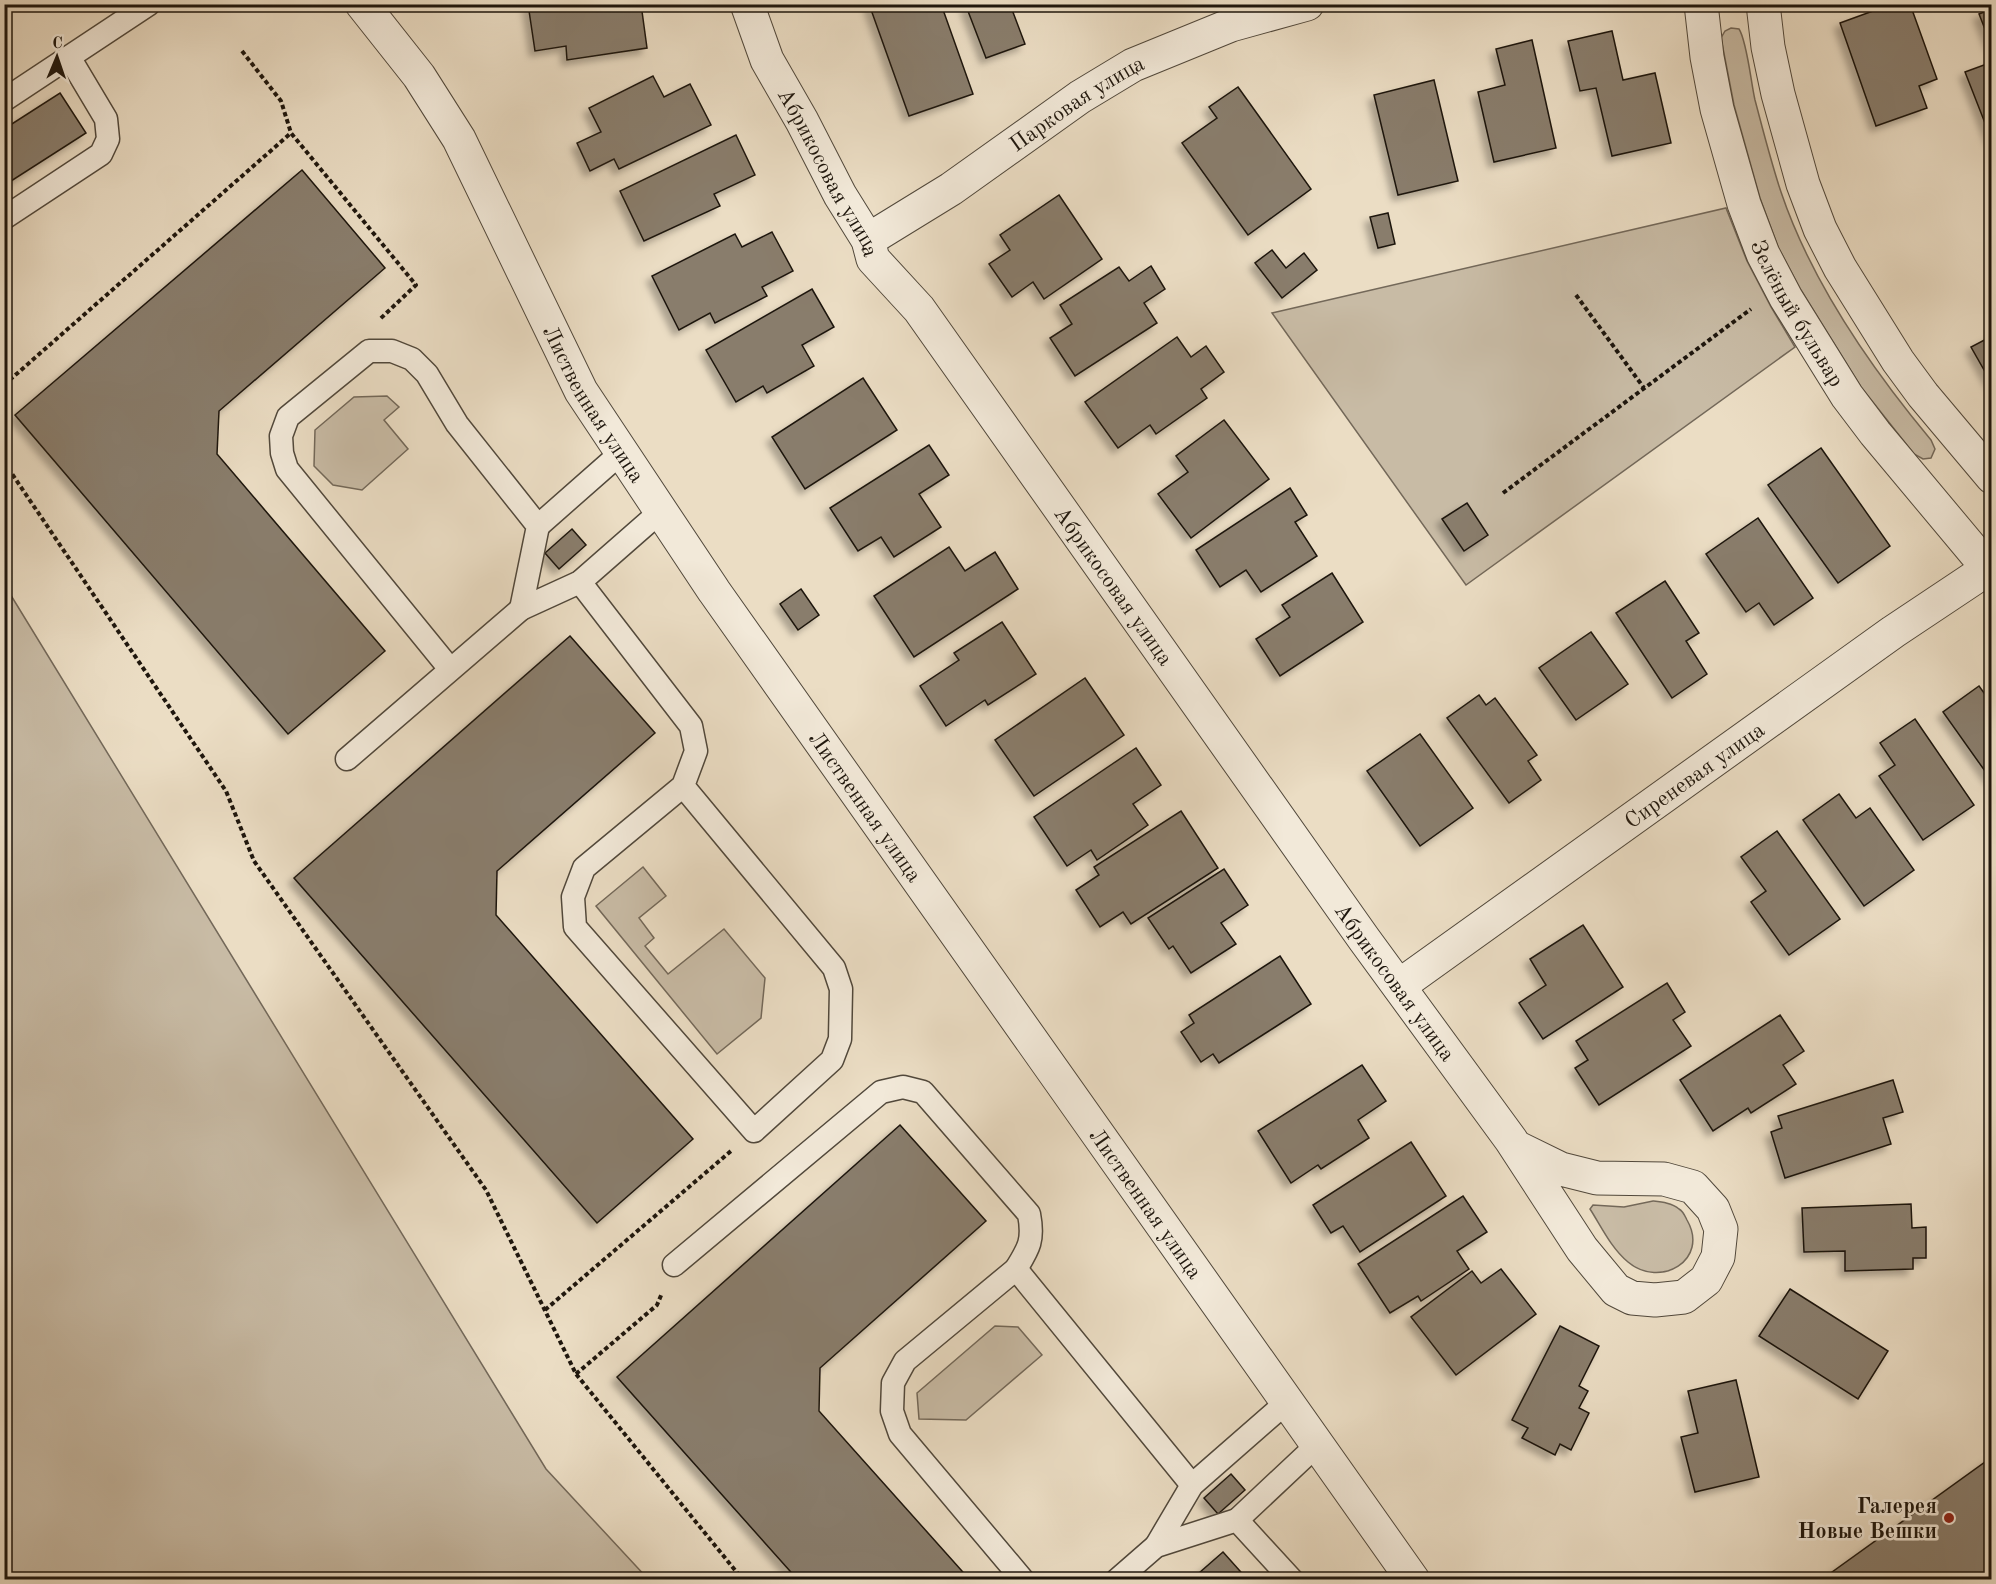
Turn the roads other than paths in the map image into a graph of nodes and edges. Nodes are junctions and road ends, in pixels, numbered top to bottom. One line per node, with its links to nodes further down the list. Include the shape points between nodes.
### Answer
1 (149, 4): 7 (lane)
2 (362, 4): 11 (street, Лиственная улица, via 419,76 459,139 581,391)
3 (747, 4): 10 (street, Абрикосовая улица, via 767,60)
4 (1307, 4): 10 (street, Парковая улица, via 1232,25 1133,65 1071,103 951,189)
5 (1701, 4): 15 (street, Зелёный бульвар, via 1717,108 1744,204 1763,254 1847,396)
6 (1763, 4): 12 (street, via 1778,94 1820,229 1898,361)
7 (69, 57): 8 (lane); 9 (lane, via 106,119 108,139 101,154)
8 (4, 100)
9 (4, 218)
10 (868, 240): 21 (street, Абрикосовая улица, via 873,259 919,309)
11 (622, 452): 13 (street, Лиственная улица); 14 (lane)
12 (1992, 477)
13 (660, 511): 16 (lane); 25 (street, Лиственная улица)
14 (538, 526): 17 (lane); 18 (lane, via 457,424 427,374 412,359 392,351 369,351 288,417 282,436 287,469)
15 (1990, 569): 21 (street, Сиреневая улица, via 1893,632)
16 (580, 582): 17 (lane); 20 (lane, via 691,726 696,751)
17 (520, 609): 18 (lane)
18 (450, 669): 19 (lane)
19 (346, 759)
20 (683, 786): 20 (lane, via 584,868 573,897 575,927 754,1131 832,1060 840,1039 841,989 834,968)
21 (1399, 986): 22 (street, Абрикосовая улица)
22 (1516, 1148): 22 (street, Абрикосовая улица, via 1582,1249 1616,1290 1632,1298 1684,1297 1706,1280 1718,1257 1721,1229 1713,1209 1693,1187 1664,1179 1597,1178 1561,1168)
23 (674, 1265): 24 (lane, via 880,1092 903,1087 923,1092 1029,1214 1029,1248)
24 (1016, 1269): 27 (lane); 30 (lane, via 905,1361 893,1383 892,1411 900,1434)
25 (1287, 1401): 26 (street, Лиственная улица); 27 (lane)
26 (1318, 1444): 28 (lane); 33 (street, Лиственная улица)
27 (1192, 1485): 29 (lane)
28 (1237, 1520): 29 (lane); 32 (lane)
29 (1156, 1546): 31 (lane)
30 (1023, 1580)
31 (1117, 1580)
32 (1292, 1580)
33 (1413, 1580)

